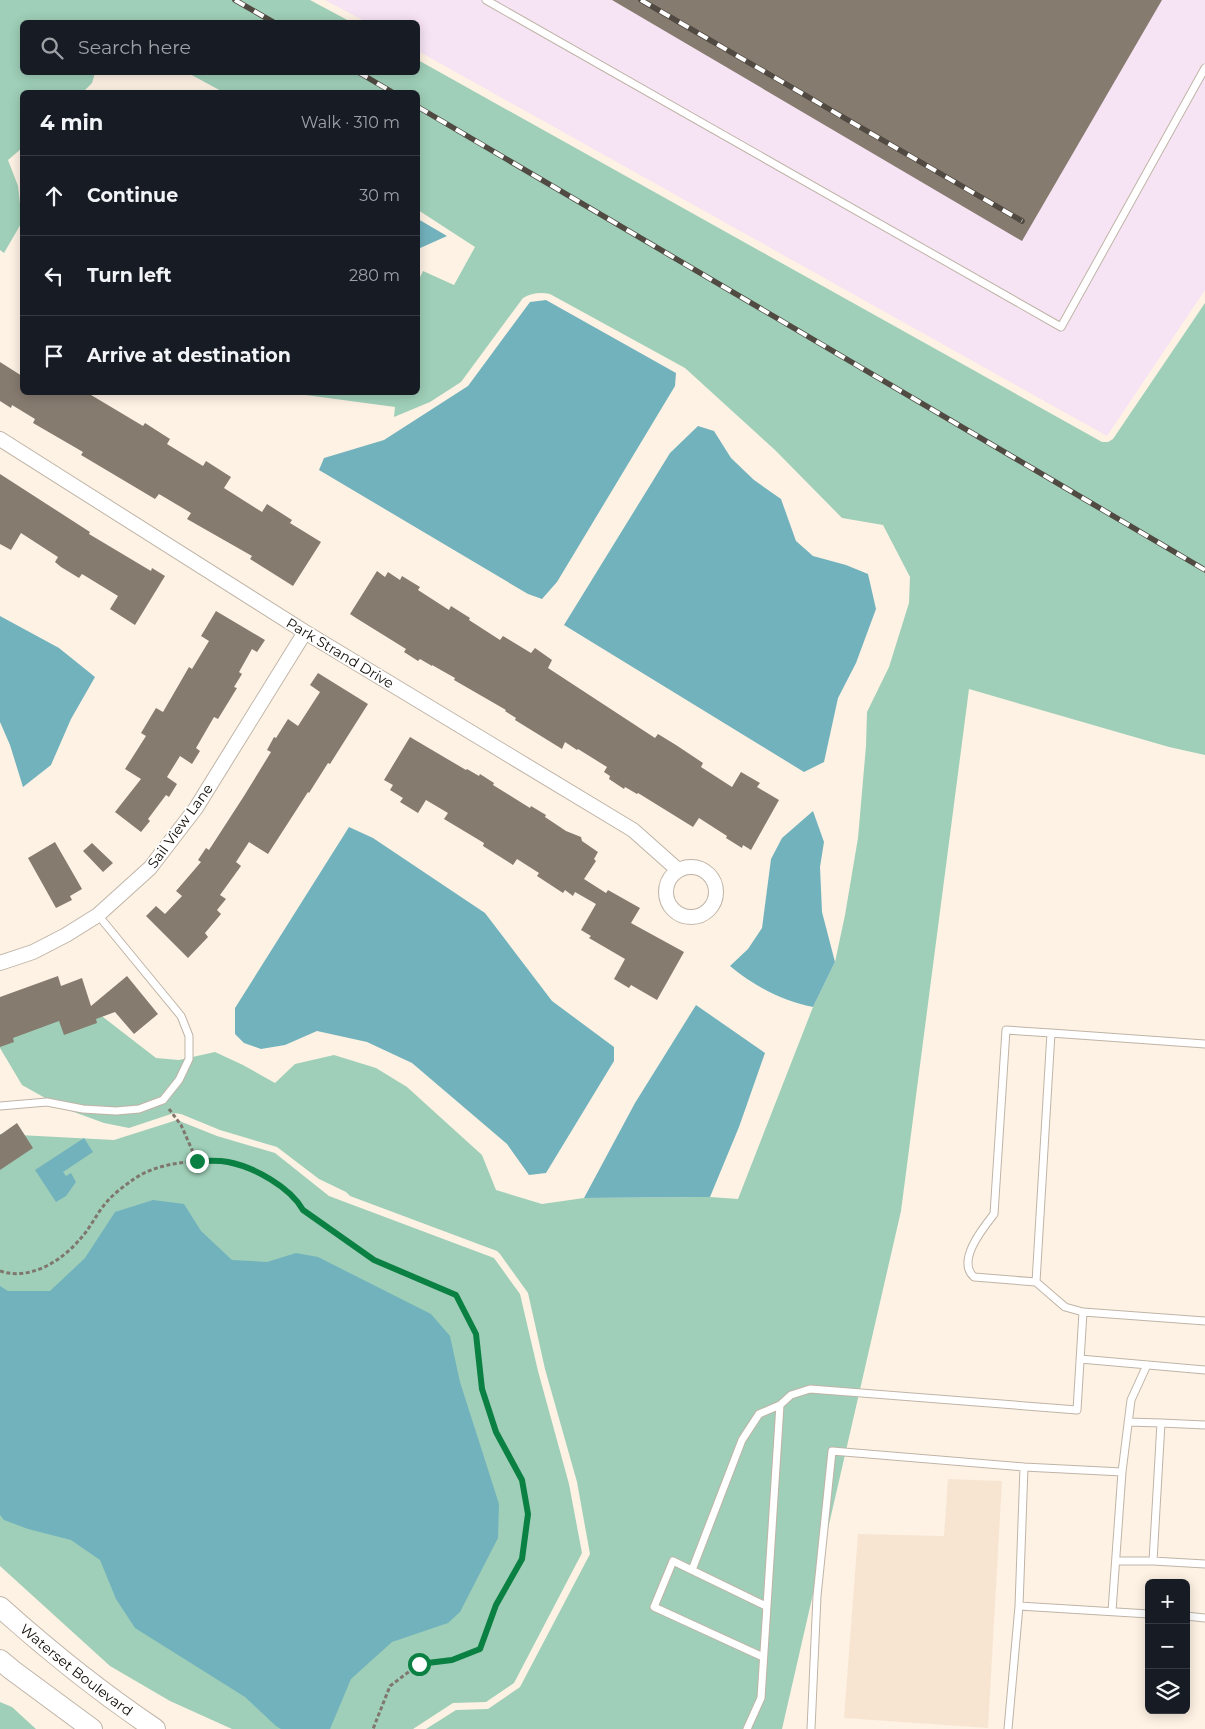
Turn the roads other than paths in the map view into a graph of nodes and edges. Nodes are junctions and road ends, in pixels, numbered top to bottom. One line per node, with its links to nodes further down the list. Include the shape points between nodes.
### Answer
1 (486, 0): 2 (lane, via 1061,327)
2 (1205, 68)
3 (0, 439): 4 (street, Park Strand Drive)
4 (305, 632): 5 (street, Park Strand Drive, via 633,830); 6 (street, Sail View Lane, via 196,808 150,868)
5 (678, 870)
6 (98, 915): 7 (street, Sail View Lane, via 41,948); 10 (lane, via 181,1016 189,1036 189,1059 179,1080 163,1100 139,1109 83,1109 47,1102)
7 (0, 964)
8 (1050, 1033): 9 (lane); 11 (lane); 11 (lane, via 1006,1030 994,1214 980,1231 968,1265 969,1273 974,1277)
9 (1205, 1044)
10 (0, 1106)
11 (1036, 1282): 12 (lane, via 1065,1307)
12 (1083, 1312): 13 (lane); 14 (lane)
13 (1205, 1322)
14 (1080, 1358): 15 (lane); 17 (lane, via 1077,1410 810,1389 791,1395)
15 (1147, 1365): 16 (lane); 18 (lane, via 1131,1400)
16 (1205, 1370)
17 (780, 1405): 26 (lane, via 759,1414 742,1440); 28 (lane)
18 (1128, 1422): 19 (lane); 22 (lane)
19 (1161, 1423): 20 (lane); 24 (lane)
20 (1205, 1425)
21 (1024, 1467): 22 (lane); 29 (lane); 39 (lane, via 832,1452 817,1596)
22 (1122, 1472): 23 (lane)
23 (1116, 1561): 24 (lane); 30 (lane)
24 (1153, 1561): 25 (lane)
25 (1205, 1564)
26 (692, 1570): 28 (lane); 34 (lane, via 673,1561 654,1607)
27 (0, 1606): 37 (street, Waterset Boulevard, via 50,1651)
28 (766, 1606): 34 (lane)
29 (1018, 1606): 30 (lane); 40 (lane)
30 (1112, 1611): 31 (lane)
31 (1145, 1614)
32 (1190, 1616): 33 (lane)
33 (1205, 1618)
34 (763, 1657): 38 (lane, via 761,1698)
35 (0, 1660): 36 (street)
36 (92, 1729)
37 (155, 1729)
38 (746, 1729)
39 (811, 1729)
40 (1008, 1729)

